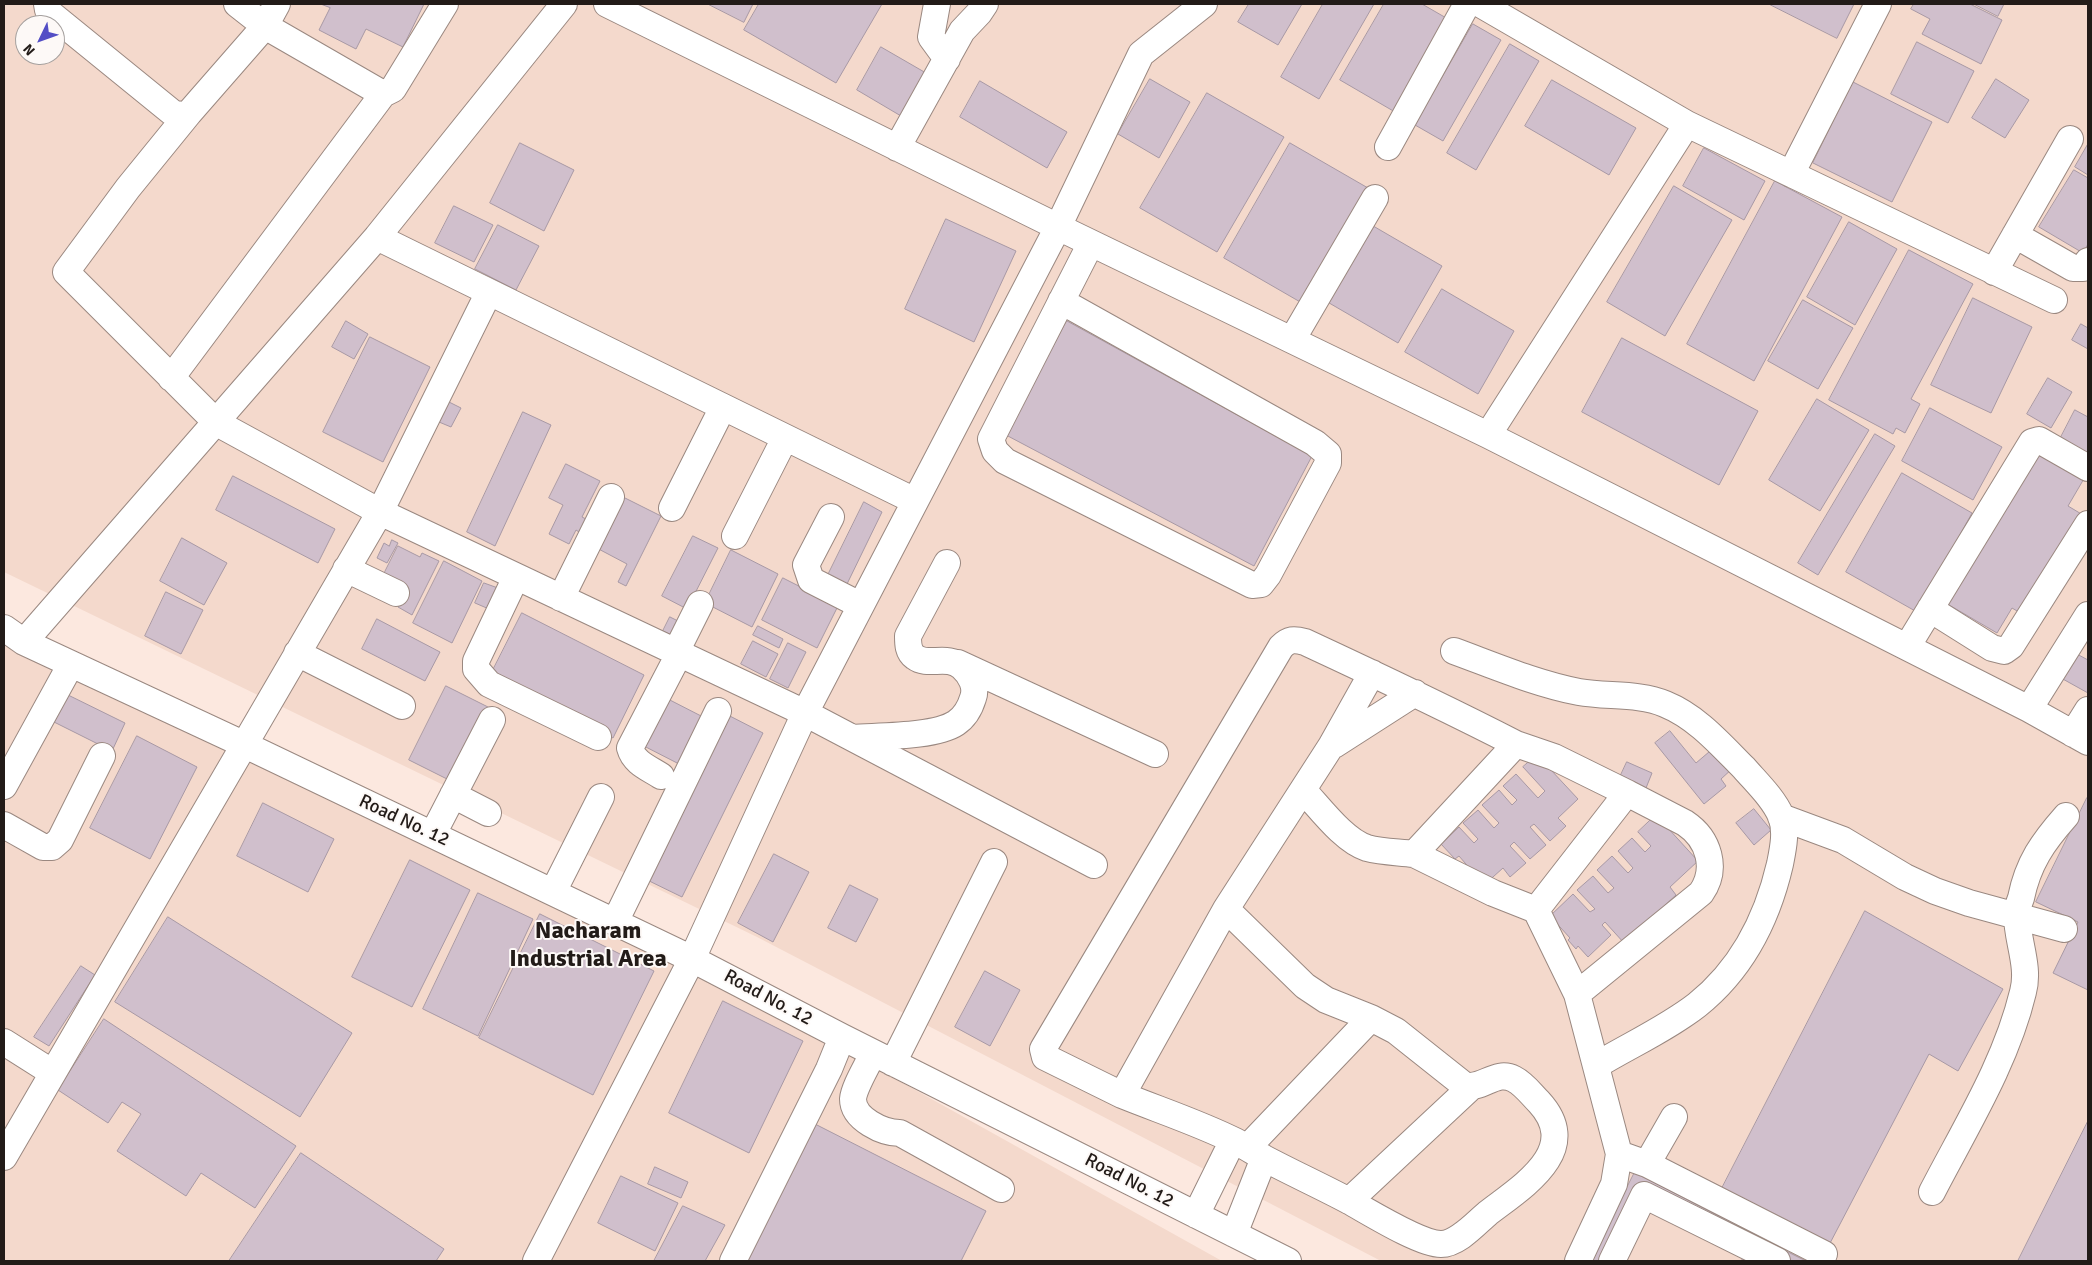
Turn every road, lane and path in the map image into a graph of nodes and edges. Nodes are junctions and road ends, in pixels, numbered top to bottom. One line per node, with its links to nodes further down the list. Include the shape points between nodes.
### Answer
1 (47, 4): 15 (street, via 51,14 174,114)
2 (236, 4): 12 (street)
3 (446, 4): 14 (street, via 393,89)
4 (564, 4): 24 (street)
5 (607, 4): 19 (street)
6 (937, 4): 13 (street, via 930,38)
7 (985, 4): 13 (street, via 962,31)
8 (1204, 4): 22 (street, via 1142,54)
9 (1467, 4): 18 (street)
10 (1480, 4): 16 (street)
11 (1878, 4): 20 (street)
12 (271, 15): 14 (street); 15 (street)
13 (947, 59): 19 (street)
14 (383, 94): 32 (street)
15 (189, 113): 32 (street, via 66,272)
16 (1687, 124): 20 (street); 35 (street)
17 (2070, 140): 23 (street)
18 (1388, 146)
19 (897, 148): 22 (street)
20 (1791, 174): 27 (street)
21 (1375, 198): 31 (street)
22 (1058, 227): 25 (street); 39 (street)
23 (2015, 235): 26 (street, via 2073,268 2083,268); 27 (street)
24 (377, 237): 28 (street); 34 (street)
25 (1091, 243): 30 (street); 31 (street)
26 (2088, 261)
27 (1994, 272): 29 (street)
28 (489, 292): 33 (street); 41 (street)
29 (2054, 300)
30 (1062, 301): 30 (street, via 990,439 995,451 1005,461 1252,585 1261,584 1328,463 1328,454 1315,443)
31 (1292, 340): 35 (street)
32 (171, 378): 34 (street)
33 (723, 407): 36 (street); 40 (street)
34 (217, 423): 41 (street); 54 (street)
35 (1488, 435): 55 (street)
36 (785, 438): 39 (street); 44 (street)
37 (2088, 468): 52 (street, via 2039,440 2032,442)
38 (611, 497): 49 (street)
39 (915, 501): 51 (street)
40 (672, 508)
41 (380, 512): 46 (street); 47 (street)
42 (831, 517): 51 (street, via 806,565 807,572 811,580)
43 (2088, 524): 52 (street, via 2011,646 2004,651 1992,648)
44 (735, 536)
45 (947, 563): 59 (street, via 908,636 908,649 920,660)
46 (346, 569): 48 (street); 57 (street)
47 (516, 576): 49 (street); 69 (street, via 476,661 476,669 489,684)
48 (396, 592)
49 (561, 598): 58 (street)
50 (700, 604): 58 (street)
51 (860, 605): 67 (street)
52 (1930, 609): 55 (street)
53 (2088, 615): 64 (street)
54 (14, 635): 60 (street, Road No. 12)
55 (1907, 648): 64 (street)
56 (1454, 651): 84 (street, via 1561,688 1666,704 1712,735 1757,783)
57 (297, 652): 63 (street); 72 (street)
58 (677, 653): 67 (street); 94 (street, via 630,748 637,762 662,786)
59 (955, 662): 70 (street, via 970,677 974,695 964,716 955,724 940,730); 75 (street)
60 (71, 664): 72 (street, Road No. 12); 77 (street)
61 (1372, 673): 62 (street); 74 (street); 105 (street, via 1305,642 1287,641 1281,646 1043,1049 1045,1057)
62 (1415, 693): 73 (street); 74 (street)
63 (402, 706)
64 (2029, 709): 71 (street)
65 (2088, 710): 71 (street)
66 (718, 711): 94 (street)
67 (805, 713): 70 (street); 96 (street)
68 (492, 720): 80 (street)
69 (598, 736)
70 (853, 738): 89 (street)
71 (2081, 738)
72 (243, 744): 86 (street, Road No. 12); 103 (street)
73 (1516, 744): 79 (street, via 1554,757); 87 (street)
74 (1332, 746): 78 (street)
75 (1155, 754)
76 (102, 756): 85 (street, via 60,840 52,847 43,847)
77 (4, 786)
78 (1303, 790): 87 (street, via 1342,831 1365,848); 91 (street)
79 (1627, 793): 92 (street); 97 (street, via 1694,828 1707,850 1710,864 1707,884 1701,893)
80 (454, 796): 82 (street); 86 (street)
81 (602, 797): 90 (street)
82 (488, 813)
83 (2066, 816): 93 (street, via 2030,864)
84 (1781, 817): 93 (street, via 1843,840 1935,891); 102 (street, via 1784,833 1777,876 1760,926 1740,960 1716,987 1683,1015)
85 (4, 825)
86 (433, 834): 90 (street, Road No. 12)
87 (1414, 854): 92 (street)
88 (994, 862): 101 (street)
89 (1094, 865)
90 (553, 892): 94 (street, Road No. 12)
91 (1226, 910): 98 (street, via 1305,986 1326,1000); 105 (street)
92 (1536, 910): 97 (street)
93 (2017, 916): 95 (street); 112 (street, via 2024,963 2024,990 2001,1055)
94 (608, 918): 96 (street, Road No. 12)
95 (2064, 929)
96 (692, 959): 99 (street, Road No. 12); 118 (street)
97 (1577, 994): 102 (street)
98 (1371, 1018): 104 (street, via 1396,1031 1456,1079); 107 (street)
99 (842, 1037): 101 (street, Road No. 12); 119 (street)
100 (4, 1042): 103 (street)
101 (883, 1058): 111 (street, via 855,1092 853,1101 867,1122 900,1134); 114 (street, Road No. 12)
102 (1597, 1065): 108 (street)
103 (53, 1073): 109 (street)
104 (1471, 1087): 113 (street); 113 (street, via 1507,1076 1524,1086 1545,1109 1554,1126 1555,1139 1553,1150 1540,1171 1457,1238 1442,1244 1421,1239)
105 (1122, 1095): 107 (street)
106 (1674, 1116): 110 (street)
107 (1248, 1148): 113 (street); 114 (street); 115 (street)
108 (1619, 1154): 110 (street); 121 (street, via 1614,1184)
109 (4, 1157)
110 (1647, 1164): 116 (street)
111 (1001, 1189)
112 (1932, 1192)
113 (1349, 1201)
114 (1196, 1215): 115 (street, Road No. 12)
115 (1234, 1234): 120 (street, Road No. 12)
116 (1824, 1254)
117 (1766, 1259): 122 (street, via 1644,1196)
118 (536, 1261)
119 (733, 1261)
120 (1288, 1261)
121 (1578, 1261)
122 (1612, 1261)

